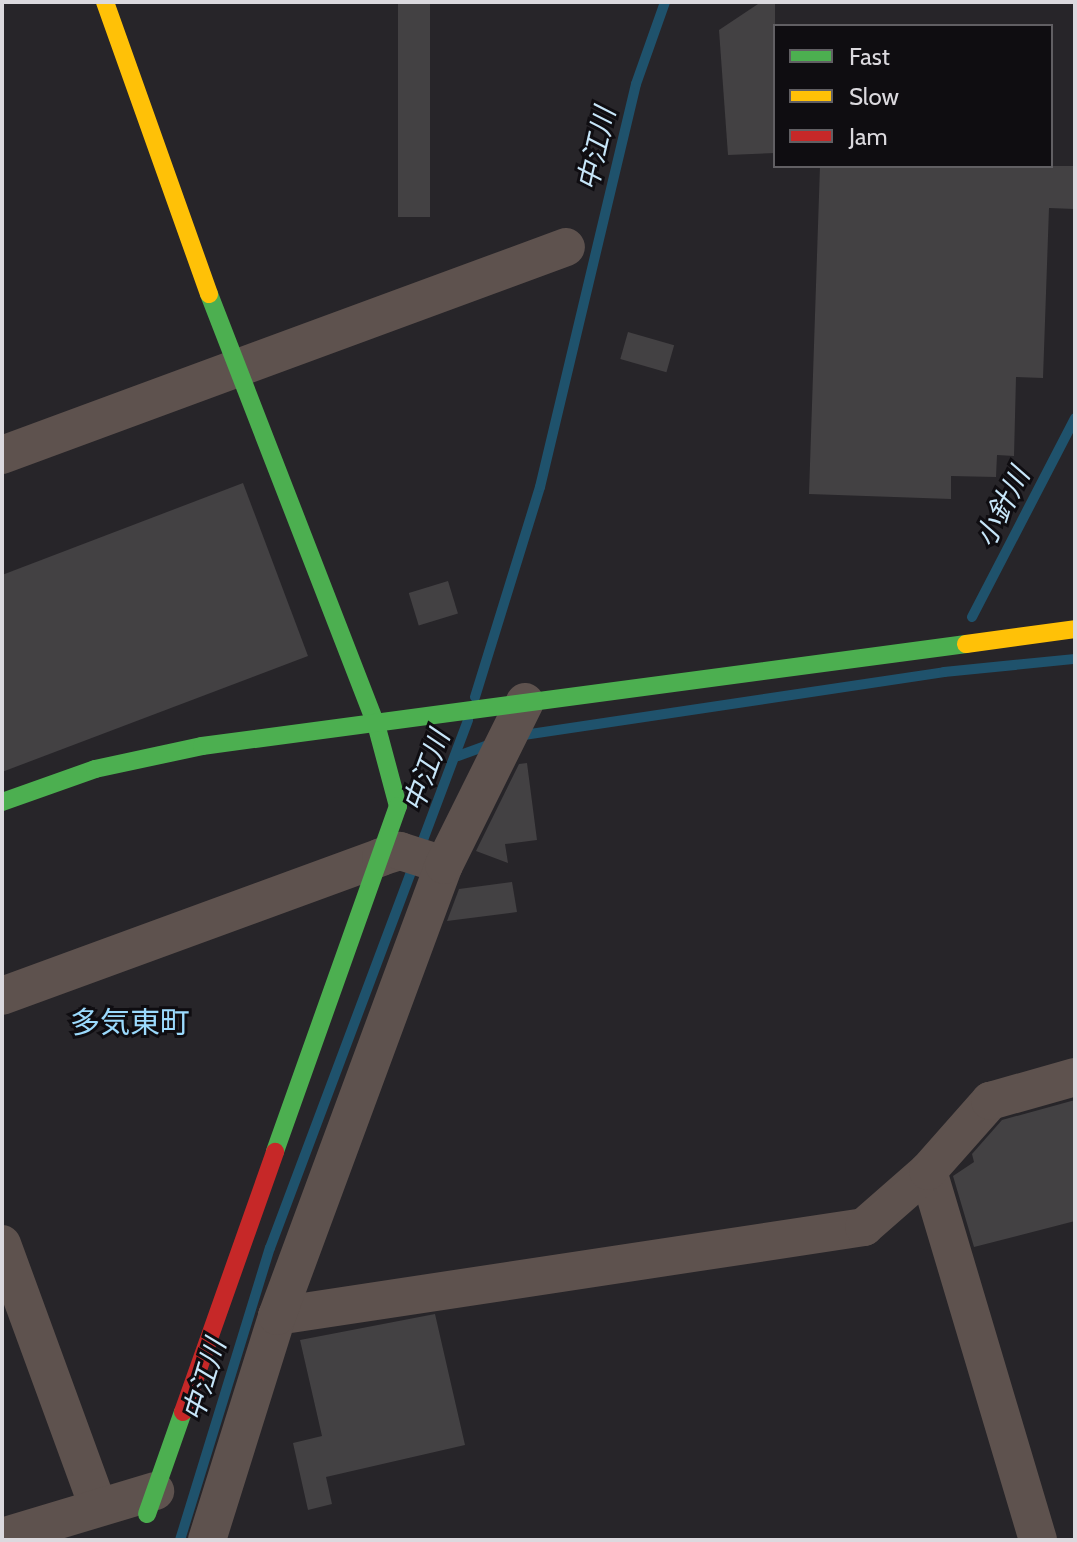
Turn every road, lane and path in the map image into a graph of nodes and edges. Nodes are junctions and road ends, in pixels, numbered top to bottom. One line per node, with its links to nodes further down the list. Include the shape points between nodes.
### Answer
1 (105, 2): 3 (street)
2 (566, 247): 3 (street)
3 (236, 369): 4 (street); 7 (street)
4 (2, 455)
5 (1075, 629): 6 (street)
6 (516, 703): 7 (street); 10 (street)
7 (376, 724): 8 (street, via 186,750 95,769); 9 (street, via 398,806)
8 (2, 802)
9 (390, 854): 10 (street); 11 (street); 16 (street)
10 (444, 865): 15 (street)
11 (2, 996)
12 (1075, 1077): 13 (street, via 990,1101)
13 (928, 1171): 15 (street, via 864,1227); 20 (street)
14 (2, 1244): 17 (street)
15 (277, 1316): 19 (street)
16 (151, 1502): 17 (street)
17 (97, 1503): 18 (street)
18 (2, 1537)
19 (207, 1540)
20 (1038, 1540)

